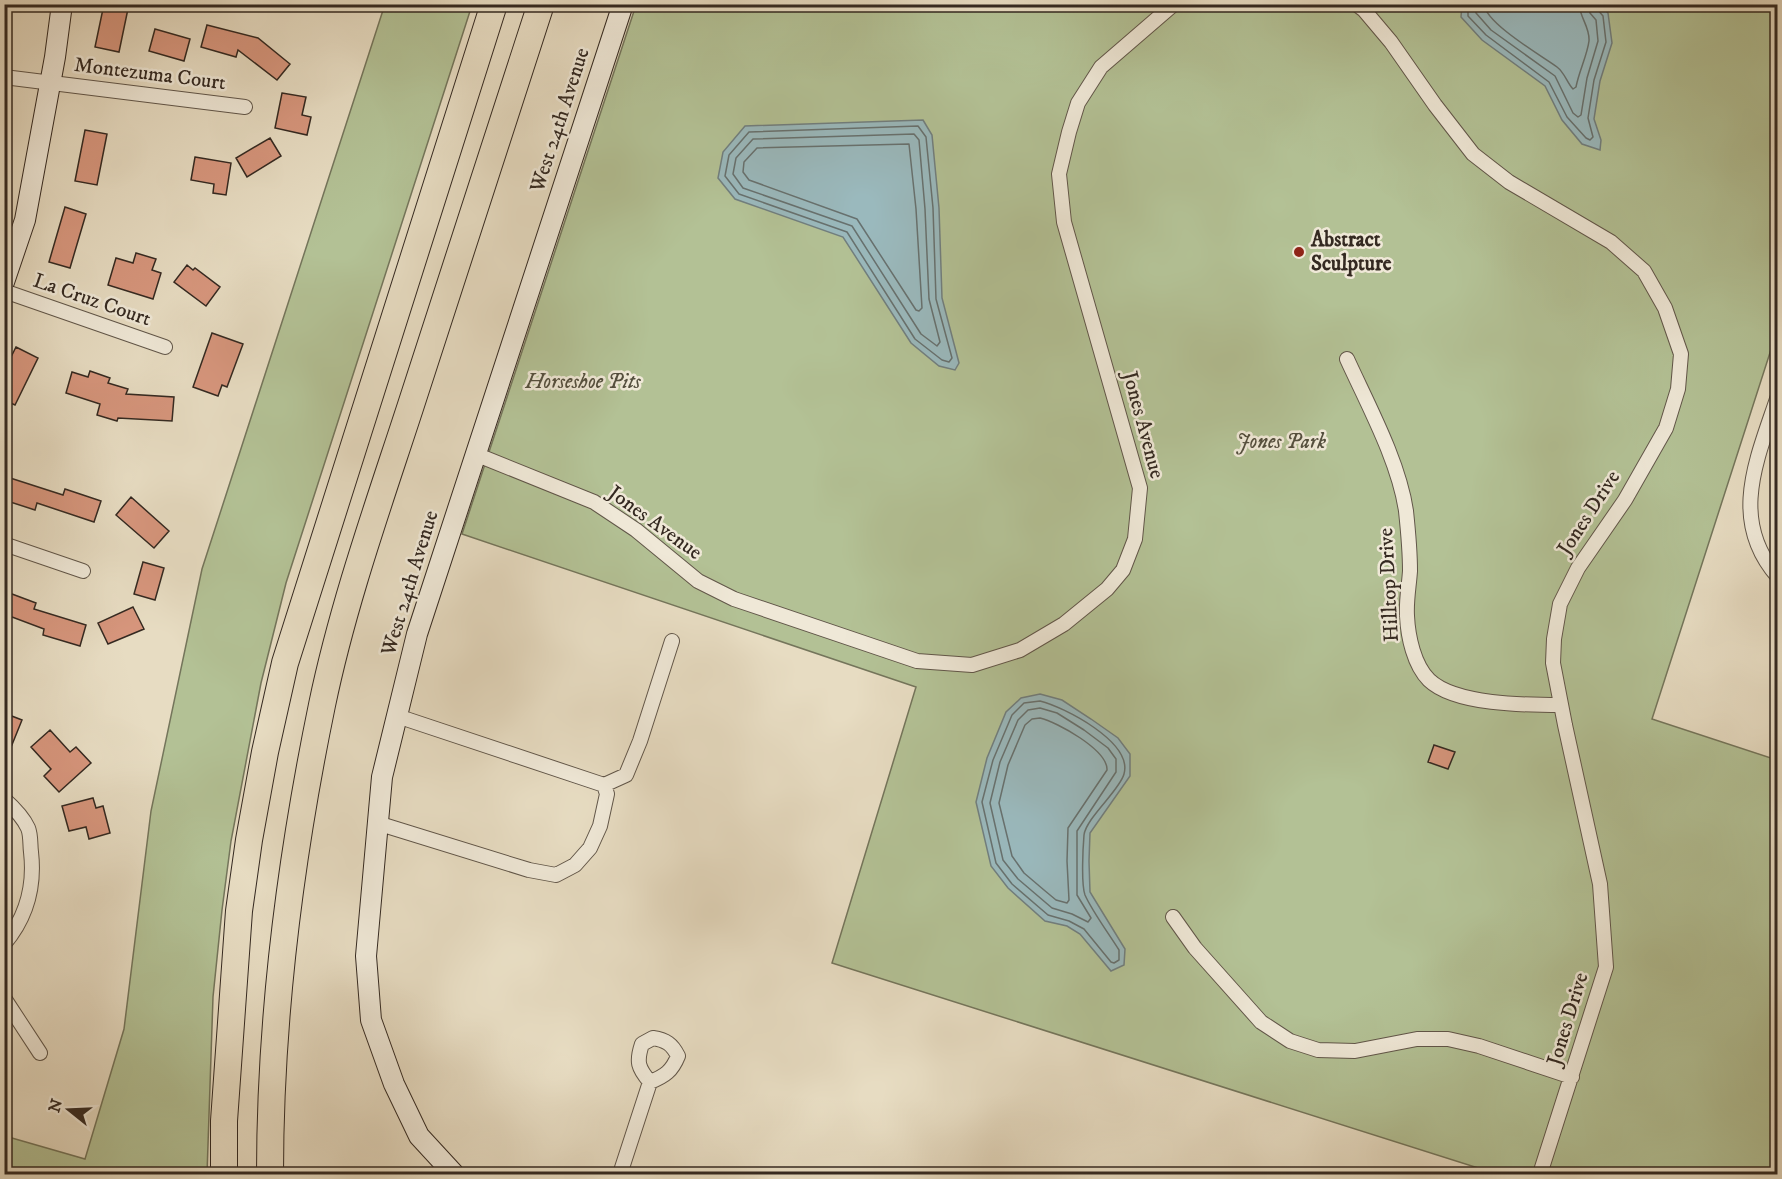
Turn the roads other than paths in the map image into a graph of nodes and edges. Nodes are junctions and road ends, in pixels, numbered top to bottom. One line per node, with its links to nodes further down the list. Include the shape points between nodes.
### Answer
1 (62, 4): 8 (street)
2 (494, 4): 31 (highway, via 285,663 263,763 239,911 224,1121)
3 (541, 4): 32 (highway, via 380,501 322,703 298,831 278,982)
4 (623, 4): 15 (street, West 24th Avenue)
5 (1174, 4): 15 (street, Jones Avenue, via 1101,68 1078,103 1059,174 1064,222 1140,488 1135,539 1123,570 1107,589 1064,624 1020,650 972,665 917,661 734,599 698,581 636,530 594,502)
6 (1356, 4): 20 (street, Jones Drive, via 1391,42 1473,154 1509,182 1611,242 1644,271 1665,308 1681,354 1678,389 1666,428 1625,500 1578,568 1560,604 1553,663)
7 (4, 77): 8 (street, Montezuma Court)
8 (51, 83): 9 (street, Montezuma Court); 10 (street, via 26,220)
9 (245, 106)
10 (4, 282)
11 (4, 291): 12 (street, La Cruz Court)
12 (165, 348)
13 (1347, 358): 20 (street, Hilltop Drive, via 1397,474 1406,510 1410,568 1407,616 1414,657 1429,680 1449,692 1485,701)
14 (1778, 396): 18 (street, via 1755,465 1749,499 1752,529 1761,555)
15 (475, 454): 21 (street, West 24th Avenue, via 417,634)
16 (4, 544): 17 (street)
17 (83, 571)
18 (1778, 577)
19 (672, 640): 22 (street, via 626,775)
20 (1561, 705): 29 (street, Jones Drive, via 1600,884 1606,967)
21 (397, 716): 22 (street); 24 (street, West 24th Avenue, via 382,777)
22 (604, 784): 24 (street, via 607,794 590,848 575,865 556,875)
23 (4, 799): 26 (street, via 29,830 32,864 30,897 16,930)
24 (377, 823): 33 (street, West 24th Avenue, via 366,956 371,1020 394,1084 419,1136)
25 (1173, 917): 29 (street, via 1195,948 1261,1022 1290,1041 1318,1050 1355,1051 1448,1039)
26 (4, 944)
27 (4, 998): 28 (street)
28 (40, 1053)
29 (1572, 1077): 35 (street, Jones Drive)
30 (650, 1082): 34 (street)
31 (224, 1174)
32 (270, 1174)
33 (454, 1174)
34 (620, 1174)
35 (1540, 1174)

